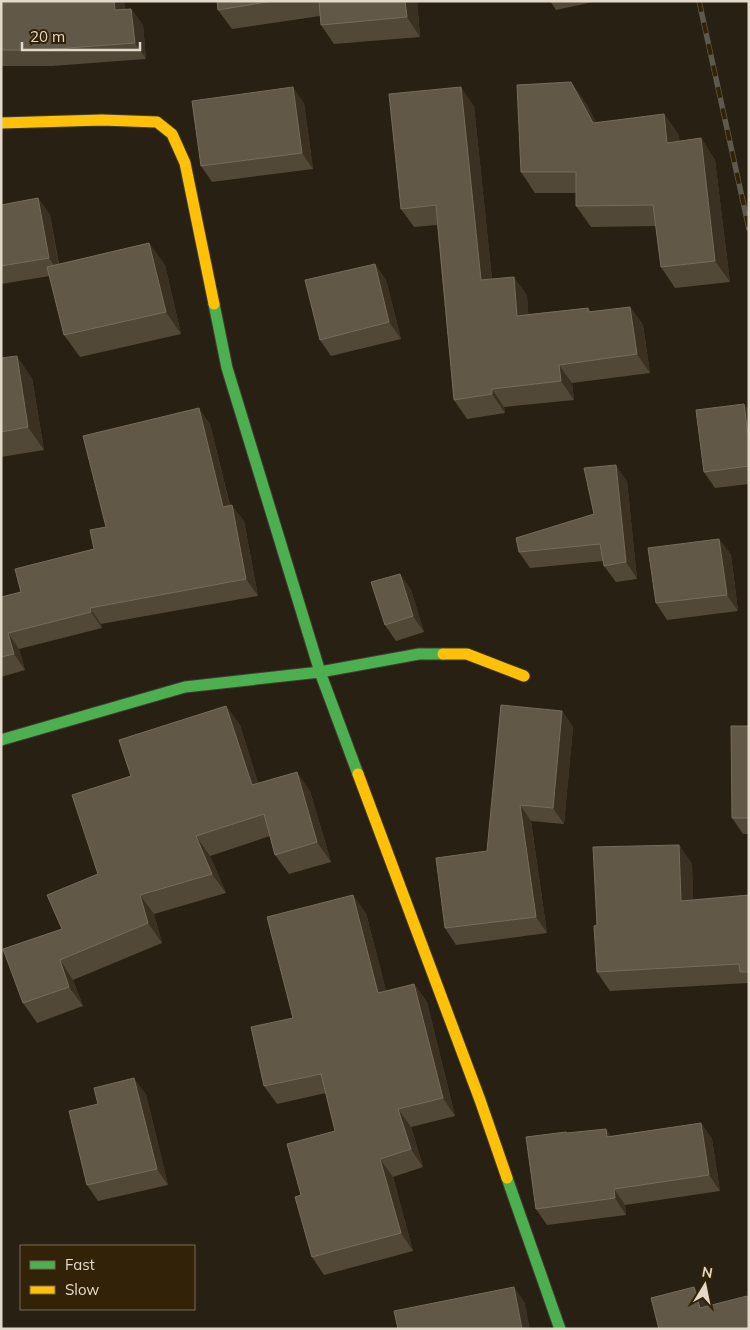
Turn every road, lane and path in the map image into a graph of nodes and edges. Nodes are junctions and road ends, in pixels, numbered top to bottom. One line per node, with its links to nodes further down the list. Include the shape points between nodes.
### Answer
1 (1, 123): 2 (street, via 157,122 172,134 185,163 227,368)
2 (320, 672): 3 (street, via 419,654 467,654); 4 (street, via 184,687); 5 (street, via 480,1100)
3 (524, 676)
4 (1, 740)
5 (560, 1329)

